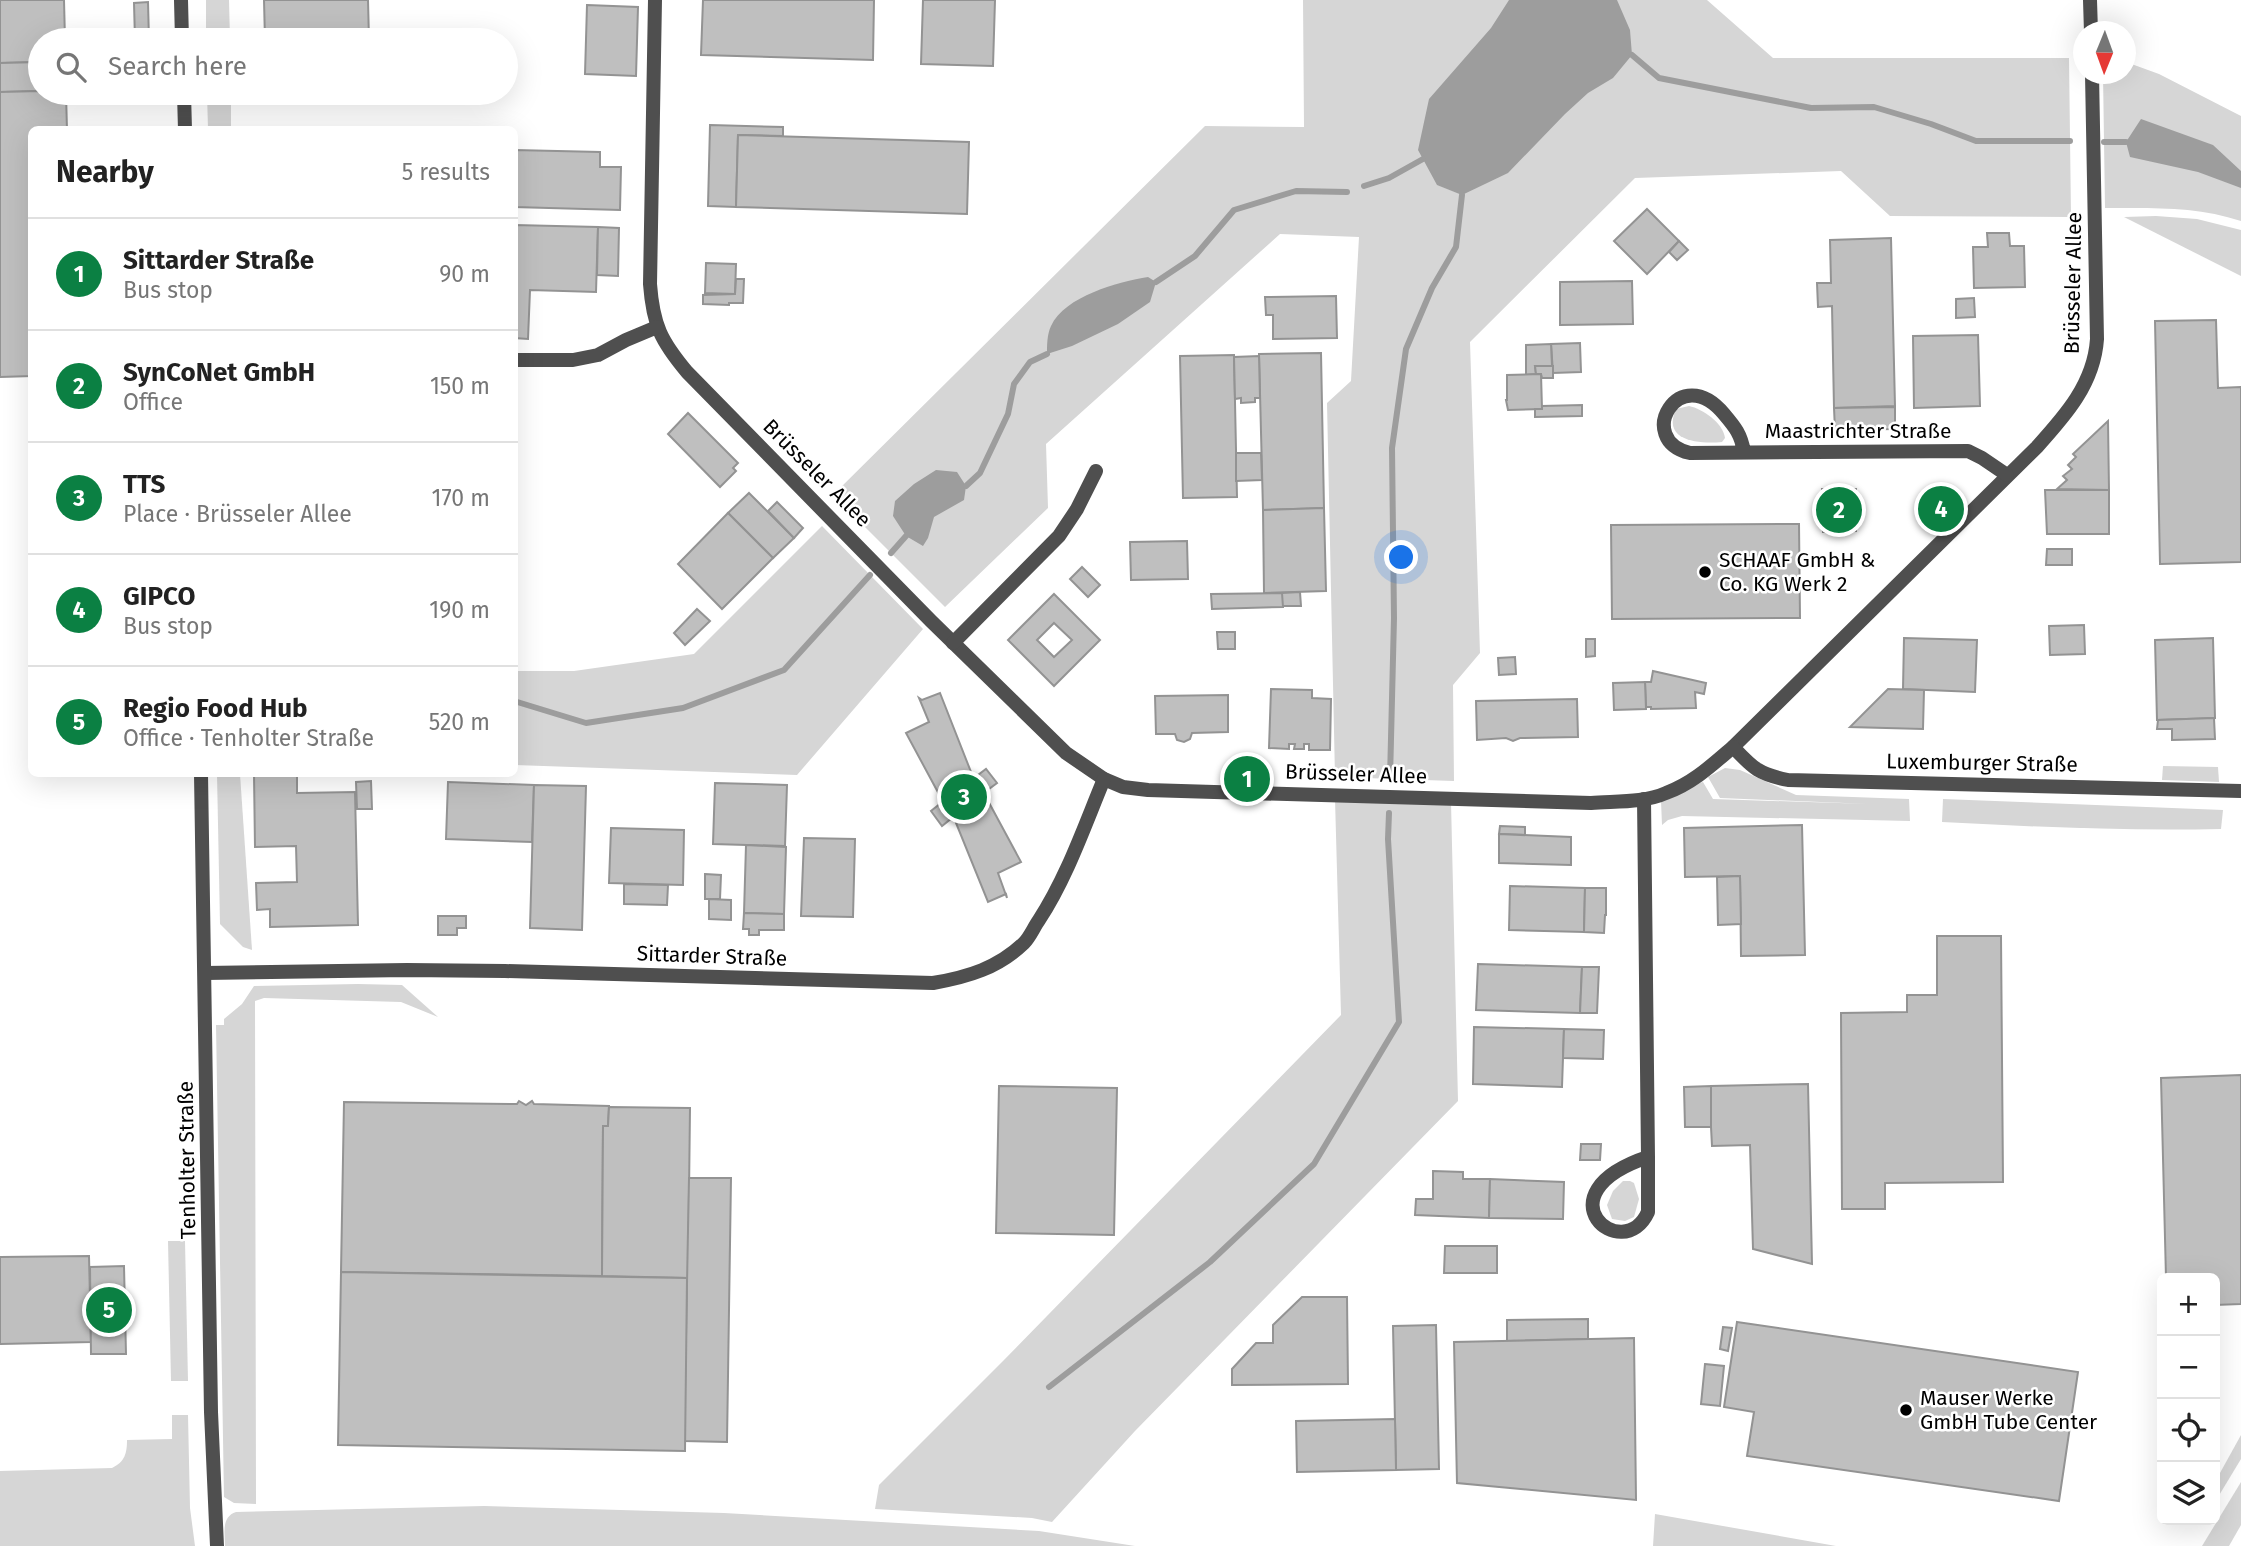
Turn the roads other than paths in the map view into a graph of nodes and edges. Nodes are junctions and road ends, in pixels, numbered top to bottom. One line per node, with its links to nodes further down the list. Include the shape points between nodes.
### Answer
1 (181, 0): 5 (street)
2 (655, 0): 9 (street, Brüsseler Allee, via 650,284)
3 (2090, 0): 4 (street)
4 (2091, 21)
5 (182, 28)
6 (2092, 84): 13 (street, Brüsseler Allee, via 2096,345 2090,374 2066,415)
7 (184, 105): 8 (street)
8 (185, 126)
9 (657, 327): 10 (street, via 598,355); 14 (street, Brüsseler Allee, via 668,350 687,372)
10 (518, 360)
11 (1744, 452): 11 (street, Maastrichter Straße, via 1681,451 1664,430 1666,412 1686,395 1704,397 1741,436); 13 (street, Maastrichter Straße, via 1968,451)
12 (1096, 471): 14 (street, via 1059,536)
13 (2007, 475): 15 (street, Brüsseler Allee)
14 (953, 643): 17 (street, Brüsseler Allee, via 1066,753)
15 (1733, 747): 18 (street, Luxemburger Straße, via 1755,769 1788,780); 19 (street, Brüsseler Allee, via 1702,775 1666,794)
16 (201, 777): 20 (street, Tenholter Straße)
17 (1104, 779): 19 (street, Brüsseler Allee, via 1148,790 1591,803); 20 (street, Sittarder Straße, via 1054,898 1025,942 964,978 933,983 505,971)
18 (2241, 791)
19 (1644, 799): 21 (street)
20 (205, 973): 22 (street, Tenholter Straße)
21 (1648, 1157): 21 (street, via 1603,1180 1594,1193 1595,1217 1608,1229 1624,1232 1645,1219)
22 (217, 1546)

